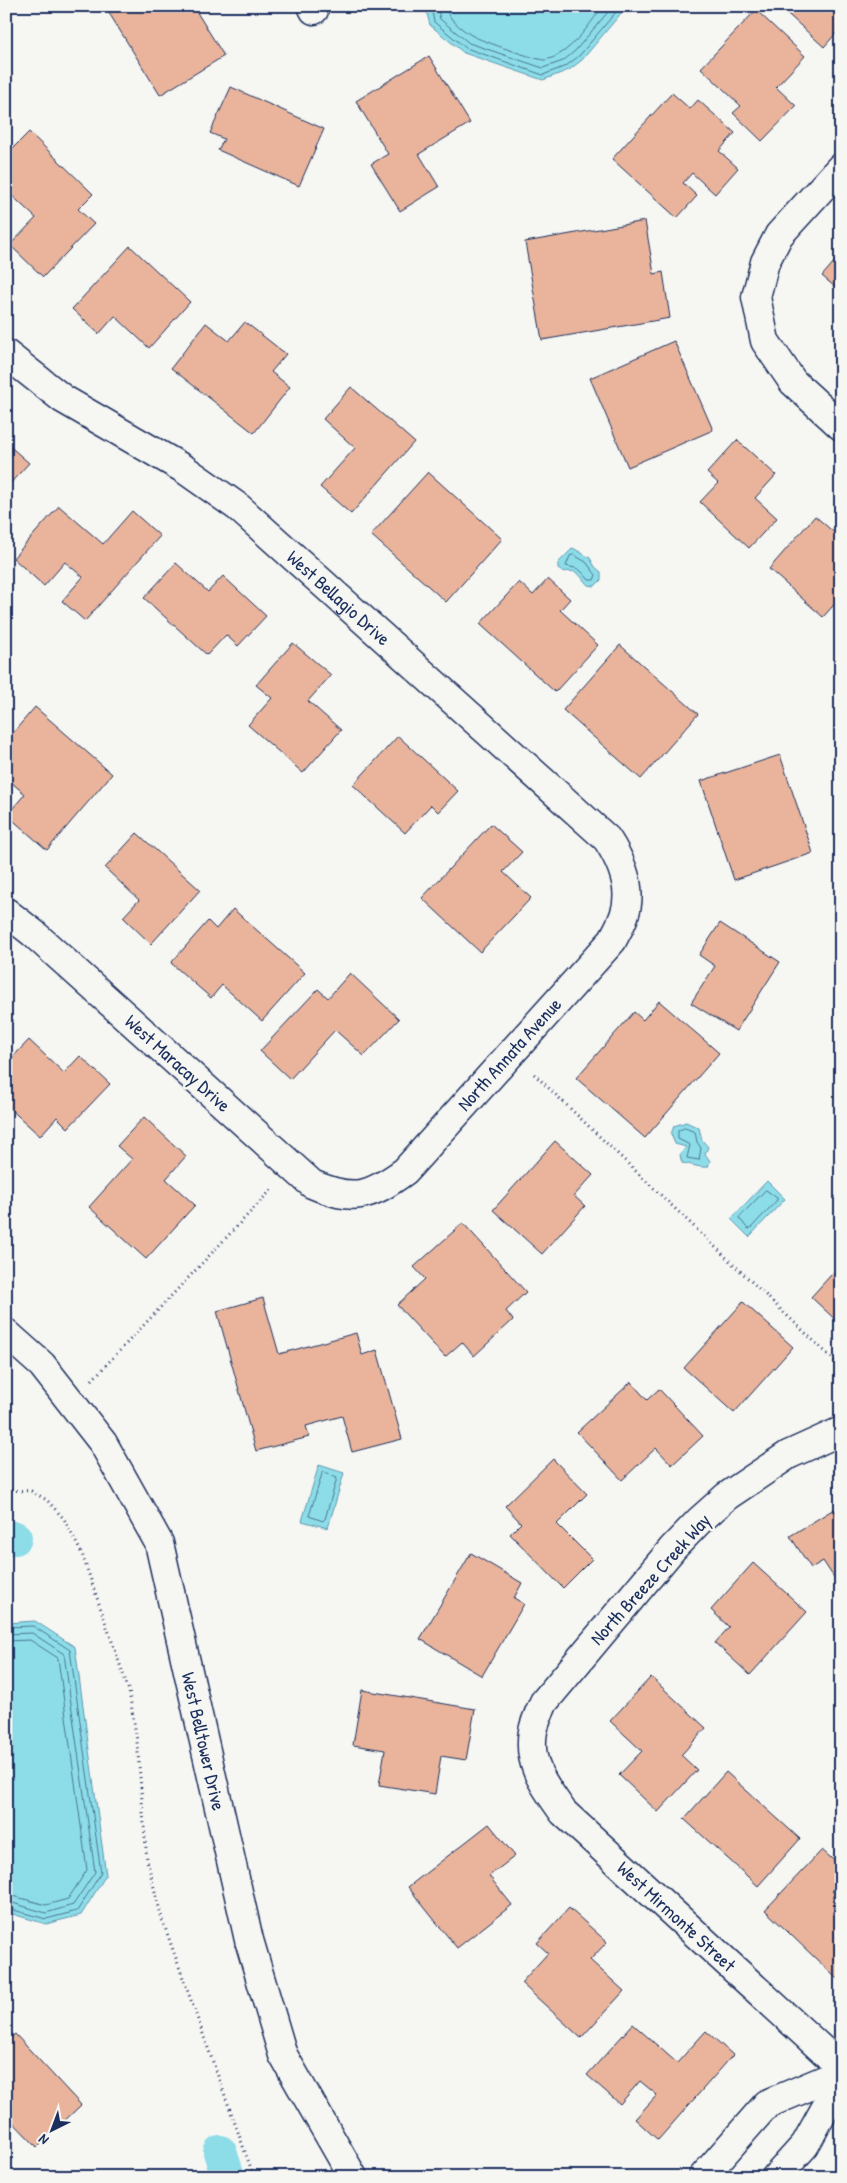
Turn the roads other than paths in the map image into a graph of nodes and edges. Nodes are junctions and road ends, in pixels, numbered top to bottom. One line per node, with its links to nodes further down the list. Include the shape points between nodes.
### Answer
1 (841, 167): 3 (street, via 779,235 765,262 756,297 765,341 792,382)
2 (6, 354): 4 (street, West Bellagio Drive, via 63,399 184,469 238,507 607,839 621,861)
3 (841, 426)
4 (628, 886): 6 (street, North Annata Avenue, via 625,915 612,941 405,1171 382,1187)
5 (6, 912): 6 (street, West Maracay Drive, via 312,1184 333,1193)
6 (358, 1196)
7 (6, 1333): 13 (street, West Belltower Drive, via 42,1365 103,1443 159,1543 249,1940 283,2055)
8 (841, 1431): 9 (street, North Breeze Creek Way, via 788,1455 727,1496 679,1541 544,1702 533,1730)
9 (532, 1752): 10 (street, West Mirmonte Street, via 540,1780 564,1812)
10 (841, 2067)
11 (841, 2073): 14 (street, via 767,2104)
12 (841, 2080): 15 (street, via 805,2146)
13 (353, 2177)
14 (703, 2177)
15 (776, 2177)

